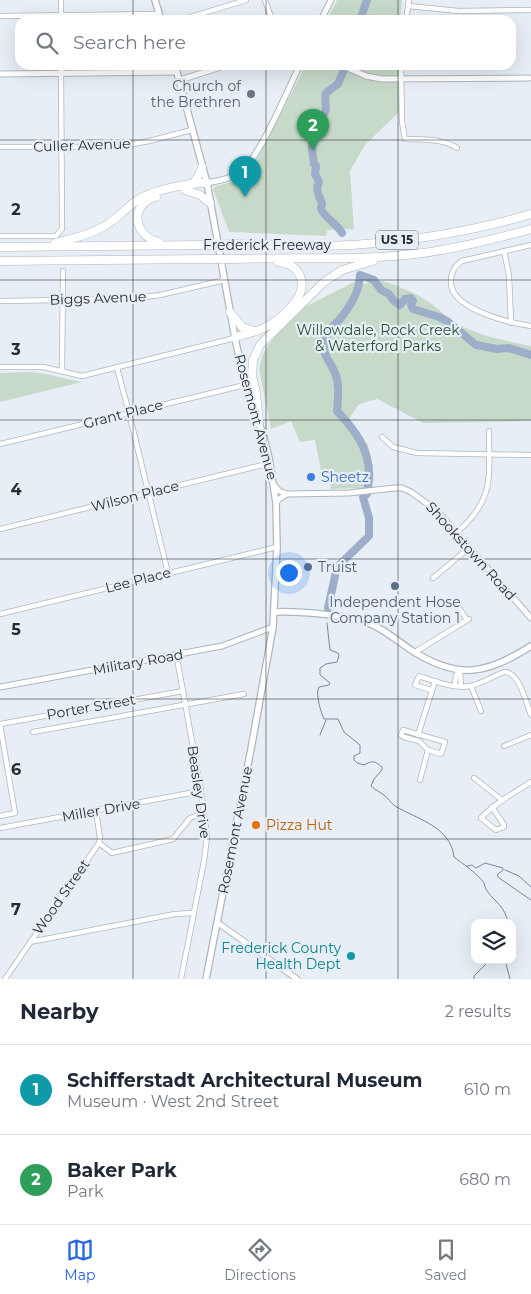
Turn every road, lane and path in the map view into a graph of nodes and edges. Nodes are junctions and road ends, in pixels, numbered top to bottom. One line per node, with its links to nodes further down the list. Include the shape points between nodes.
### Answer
1 (61, 0): 9 (street)
2 (155, 0): 10 (main road)
3 (246, 0): 11 (street)
4 (265, 0): 12 (street)
5 (331, 0): 13 (street)
6 (409, 0): 7 (street)
7 (408, 6): 8 (street, via 459,11); 14 (street)
8 (531, 10)
9 (61, 15)
10 (159, 15)
11 (197, 15)
12 (270, 15)
13 (324, 15)
14 (407, 15)
15 (0, 16): 16 (street)
16 (15, 16)
17 (211, 70): 25 (street)
18 (297, 70): 32 (street, via 251,162 233,177)
19 (350, 70): 26 (street, via 374,78)
20 (402, 70): 26 (street)
21 (177, 72): 22 (street); 25 (main road, Rosemont Avenue)
22 (61, 73): 23 (street); 29 (street)
23 (0, 74)
24 (530, 78): 26 (street)
25 (180, 80): 27 (main road, Rosemont Avenue)
26 (402, 80): 30 (street, via 405,139 447,142)
27 (192, 130): 29 (street, Culler Avenue, via 118,147); 31 (main road, Rosemont Avenue)
28 (0, 147): 29 (street, Culler Avenue)
29 (62, 147): 38 (street, via 62,230 59,235)
30 (457, 148)
31 (202, 167): 32 (main road, Rosemont Avenue); 33 (highway)
32 (207, 183): 33 (highway); 34 (highway); 35 (main road, Rosemont Avenue)
33 (193, 184): 41 (highway, via 144,196 103,228)
34 (185, 190): 35 (highway, via 200,194); 39 (highway, via 152,198 138,212 139,226 144,235)
35 (210, 203): 48 (main road, Rosemont Avenue)
36 (531, 214): 39 (highway, Frederick Freeway / US 15, bridge, via 426,237 351,245)
37 (531, 229): 44 (highway, Frederick Freeway / US 15)
38 (0, 236)
39 (173, 244): 41 (highway, Frederick Freeway / US 15)
40 (531, 245): 43 (street)
41 (46, 246): 42 (highway, Frederick Freeway / US 15)
42 (0, 247)
43 (504, 252): 53 (street, via 509,275); 53 (street, via 462,261 453,270 451,286 460,298 480,313)
44 (423, 253): 45 (highway, Frederick Freeway / US 15, via 355,258); 52 (highway, via 367,262 342,270 324,282)
45 (248, 258): 46 (highway, Frederick Freeway / US 15, bridge); 55 (highway, via 287,263 301,278 301,290 291,307 273,323)
46 (0, 260)
47 (63, 271): 50 (street)
48 (225, 280): 50 (street, Biggs Avenue, via 147,297); 51 (main road, Rosemont Avenue)
49 (0, 301): 50 (street, Biggs Avenue)
50 (63, 301): 59 (street)
51 (230, 312): 55 (highway, via 242,327); 56 (main road, Rosemont Avenue)
52 (281, 323): 56 (highway, via 262,334); 62 (highway, via 260,345 253,360)
53 (510, 323): 54 (street)
54 (531, 326)
55 (256, 331): 56 (highway)
56 (234, 338): 58 (street); 60 (main road, Rosemont Avenue)
57 (0, 367): 59 (street, via 43,367)
58 (117, 368): 59 (street, via 82,376); 61 (street)
59 (62, 371)
60 (245, 384): 61 (street, Grant Place); 62 (main road, Rosemont Avenue)
61 (129, 413): 65 (street, Grant Place); 70 (street)
62 (259, 423): 68 (main road, Rosemont Avenue)
63 (489, 431): 66 (street)
64 (382, 437): 66 (street, via 393,447 417,453)
65 (0, 444)
66 (489, 455): 67 (street); 74 (street, via 484,501)
67 (531, 455)
68 (271, 464): 69 (main road, Rosemont Avenue); 70 (street, Wilson Place)
69 (275, 486): 71 (street); 72 (main road, Rosemont Avenue)
70 (149, 493): 73 (street, Wilson Place); 77 (street)
71 (288, 494): 72 (street); 74 (street, Shookstown Road, via 402,488 436,510)
72 (276, 503): 75 (main road, Rosemont Avenue)
73 (0, 529)
74 (456, 533): 76 (street, Shookstown Road)
75 (277, 547): 77 (street, Lee Place); 80 (main road, Rosemont Avenue)
76 (469, 548): 78 (street); 82 (street, Shookstown Road)
77 (168, 573): 81 (street, Lee Place)
78 (433, 578)
79 (459, 608): 85 (street, via 468,619)
80 (275, 612): 83 (main road, Rosemont Avenue); 85 (main road, via 353,619 374,625)
81 (0, 614)
82 (531, 618)
83 (273, 627): 92 (street, Military Road, via 222,646); 118 (main road, Rosemont Avenue)
84 (531, 646): 87 (main road, via 489,668)
85 (417, 651): 87 (main road, via 429,661)
86 (178, 664): 94 (street, Beasley Drive)
87 (460, 670): 89 (street); 90 (street)
88 (435, 681): 89 (street); 93 (street); 93 (street, via 418,677 415,685)
89 (455, 685): 90 (street)
90 (461, 686): 91 (street)
91 (471, 686): 97 (street); 98 (street, via 508,672 516,678)
92 (0, 687)
93 (431, 690): 101 (street)
94 (182, 691): 96 (street, Beasley Drive); 99 (street, Porter Street)
95 (244, 694): 96 (street)
96 (185, 705): 100 (street); 109 (street, Beasley Drive)
97 (481, 711)
98 (531, 715)
99 (0, 724): 114 (street, via 16,813)
100 (33, 732)
101 (418, 734): 103 (street); 103 (street, via 403,730 401,735); 105 (street, via 445,742 441,754)
102 (531, 735): 104 (street)
103 (419, 740): 105 (street)
104 (504, 746)
105 (428, 750): 107 (street)
106 (474, 778): 110 (street)
107 (420, 780)
108 (531, 782): 110 (street)
109 (201, 791): 112 (street, Miller Drive); 113 (street, Beasley Drive)
110 (502, 800): 111 (street)
111 (492, 807): 111 (street, via 481,818 496,830 504,825)
112 (96, 810): 115 (street, Miller Drive); 116 (street)
113 (204, 813): 116 (street, via 190,818 169,840 112,853); 117 (street, Beasley Drive, via 206,850)
114 (0, 816)
115 (0, 828)
116 (99, 843): 119 (street, Wood Street)
117 (194, 912): 119 (street); 122 (street, Beasley Drive)
118 (218, 923): 123 (main road, Rosemont Avenue); 124 (street)
119 (30, 942): 121 (street, Wood Street)
120 (0, 976): 121 (street)
121 (4, 979)
122 (181, 979)
123 (206, 979)
124 (297, 979)

